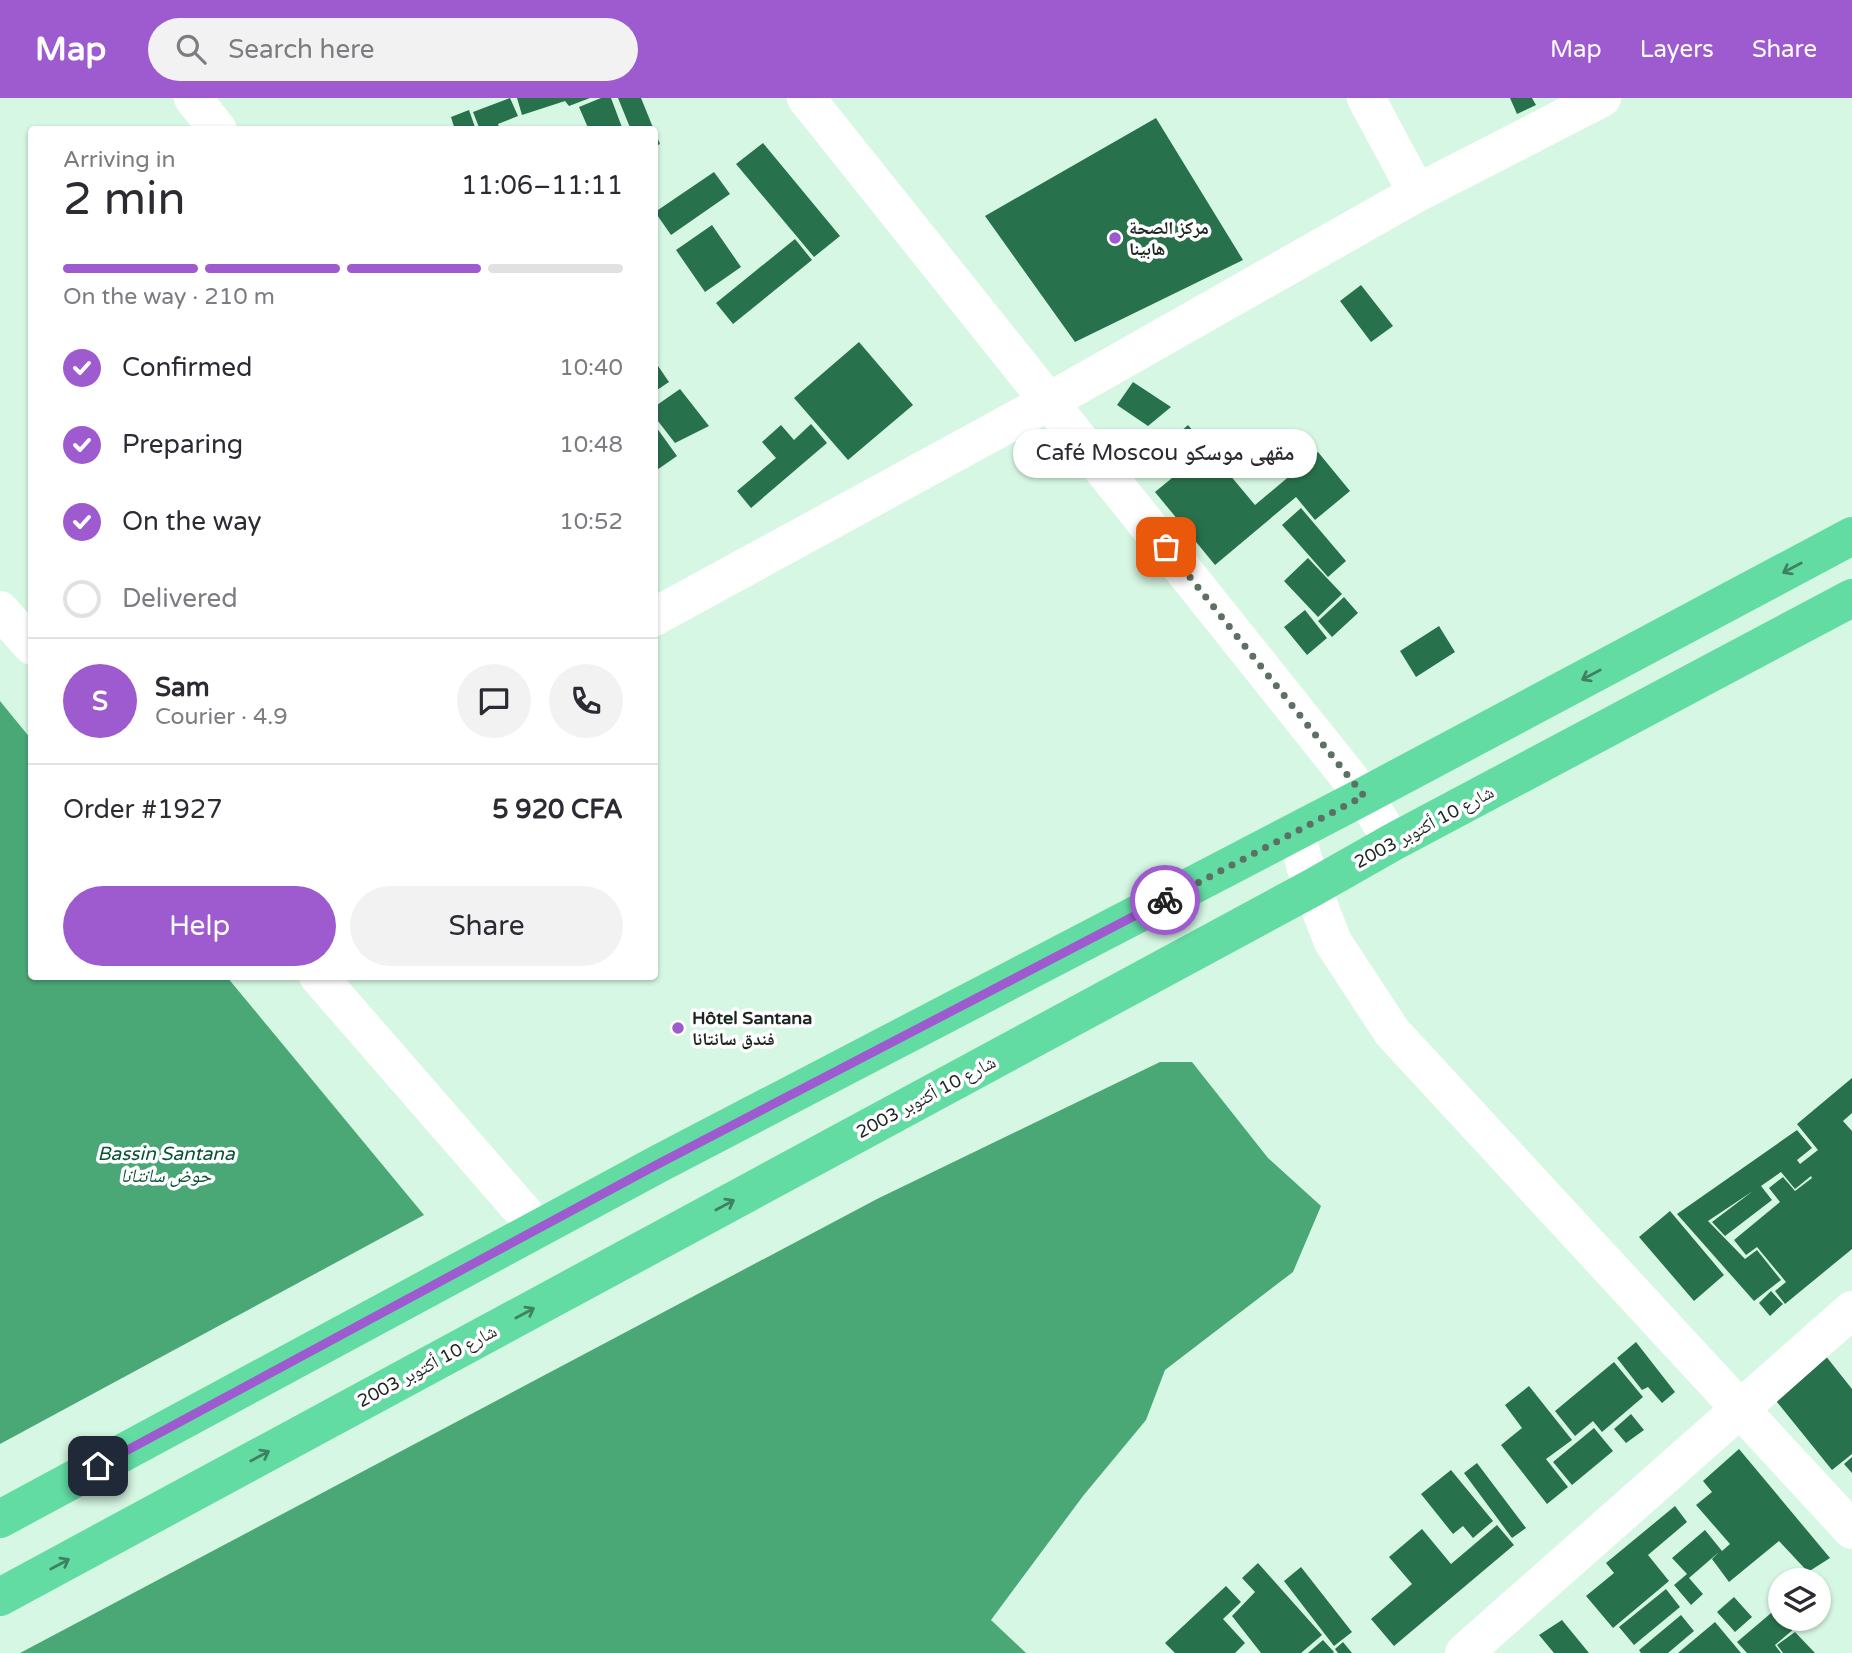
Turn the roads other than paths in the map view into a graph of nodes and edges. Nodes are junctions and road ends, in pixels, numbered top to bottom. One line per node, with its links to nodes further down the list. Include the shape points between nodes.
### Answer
1 (193, 98): 5 (street)
2 (806, 98): 7 (street)
3 (1366, 98): 6 (street)
4 (1602, 98): 6 (street)
5 (215, 126)
6 (1417, 193): 7 (street)
7 (1050, 401): 11 (street); 13 (street)
8 (1852, 536): 13 (highway, one-way to 13)
9 (1852, 598): 15 (highway, شارع 10 أكتوبر 2003)
10 (0, 610): 12 (street)
11 (658, 615)
12 (28, 642)
13 (1364, 796): 14 (highway); 15 (street)
14 (1295, 832): 16 (street); 18 (highway)
15 (1393, 842): 16 (highway, شارع 10 أكتوبر 2003)
16 (1312, 888): 20 (street, via 1333,942 1392,1032); 23 (highway, شارع 10 أكتوبر 2003, one-way to 16)
17 (321, 980): 18 (street)
18 (538, 1229): 21 (highway)
19 (1852, 1310): 20 (street)
20 (1740, 1410): 22 (street); 24 (street)
21 (0, 1519)
22 (1852, 1530)
23 (0, 1597)
24 (1464, 1653)

